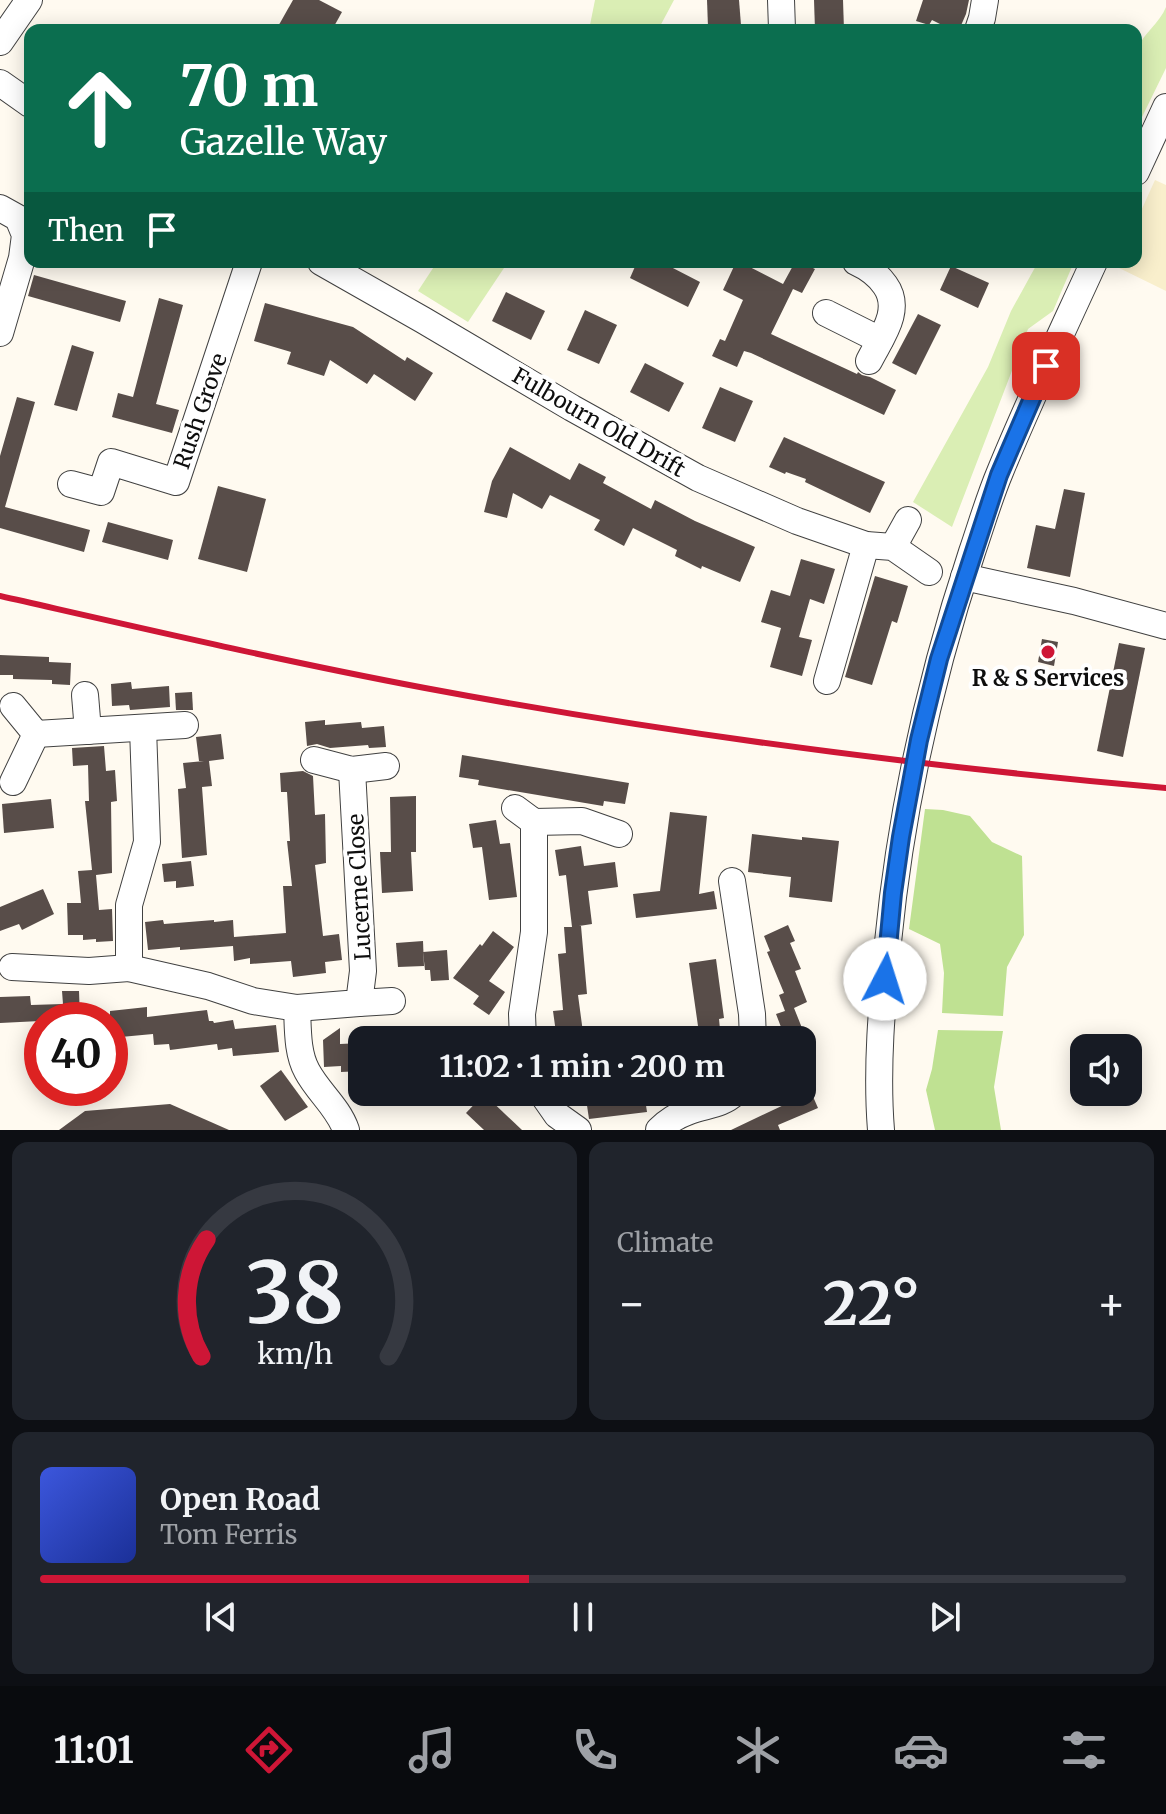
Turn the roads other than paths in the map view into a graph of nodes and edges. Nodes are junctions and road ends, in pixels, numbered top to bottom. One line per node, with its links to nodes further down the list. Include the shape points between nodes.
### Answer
1 (29, 0): 6 (street)
2 (781, 0): 4 (street)
3 (985, 0): 5 (street)
4 (782, 24)
5 (980, 24)
6 (0, 42)
7 (0, 83): 8 (street)
8 (24, 100)
9 (1166, 107): 10 (street)
10 (1142, 159)
11 (0, 208): 12 (street, via 18,218)
12 (24, 233)
13 (24, 243): 19 (street)
14 (247, 268): 20 (street, Rush Grove, via 176,482 111,462 101,492)
15 (332, 268): 22 (street, Fulbourn Old Drift, via 661,459 797,521)
16 (868, 268): 18 (street, via 893,297 891,318 874,350)
17 (1091, 268): 25 (street, via 999,475)
18 (826, 313)
19 (0, 333)
20 (71, 484)
21 (908, 520): 23 (street)
22 (866, 545): 23 (street, Fulbourn Old Drift); 27 (street, via 833,621)
23 (893, 547): 24 (street)
24 (929, 572)
25 (964, 577): 26 (street); 52 (street, via 939,659 901,837 881,1024)
26 (1166, 626)
27 (827, 681)
28 (85, 695): 32 (street)
29 (13, 706): 33 (street)
30 (185, 725): 31 (street)
31 (143, 728): 32 (street); 41 (street, via 147,842 129,905)
32 (88, 731): 33 (street)
33 (36, 734): 37 (street)
34 (314, 760): 36 (street)
35 (386, 766): 36 (street)
36 (352, 770): 43 (street, Lucerne Close, via 363,971)
37 (13, 782)
38 (619, 834): 45 (street, via 582,821 525,815 534,932)
39 (732, 881): 46 (street)
40 (6, 962): 41 (street, via 89,971)
41 (129, 968): 44 (street)
42 (392, 1001): 43 (street)
43 (359, 1003): 44 (street)
44 (297, 1008): 49 (street, via 305,1069)
45 (522, 1026)
46 (752, 1026)
47 (551, 1106): 50 (street)
48 (707, 1106): 51 (street, via 688,1111)
49 (346, 1130)
50 (578, 1130)
51 (659, 1130)
52 (881, 1130)

